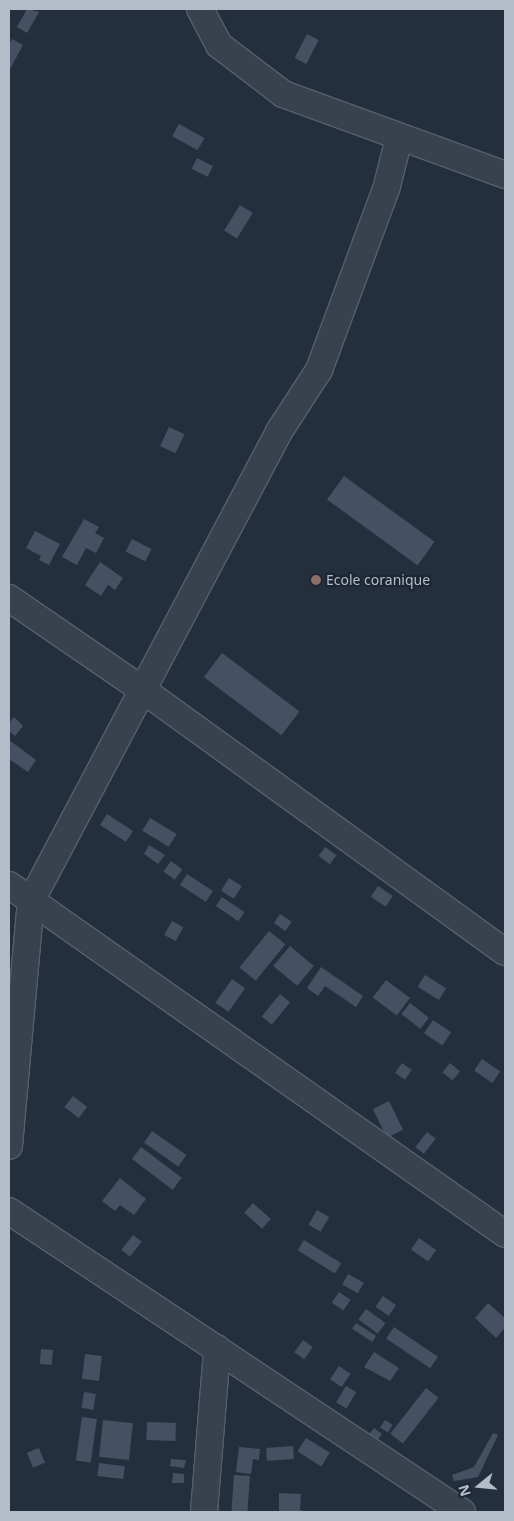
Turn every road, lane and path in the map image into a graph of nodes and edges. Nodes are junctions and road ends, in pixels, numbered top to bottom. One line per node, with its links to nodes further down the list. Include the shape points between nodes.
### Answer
1 (200, 9): 2 (street, via 219,45 283,94)
2 (399, 138): 3 (street); 5 (street, via 387,186 319,370 280,430)
3 (505, 175)
4 (9, 598): 5 (street)
5 (143, 690): 7 (street); 8 (street)
6 (9, 885): 7 (street)
7 (31, 901): 9 (street); 11 (street)
8 (505, 952)
9 (9, 1146)
10 (9, 1211): 12 (street)
11 (505, 1234)
12 (217, 1349): 13 (street); 14 (street)
13 (204, 1512)
14 (462, 1512)

